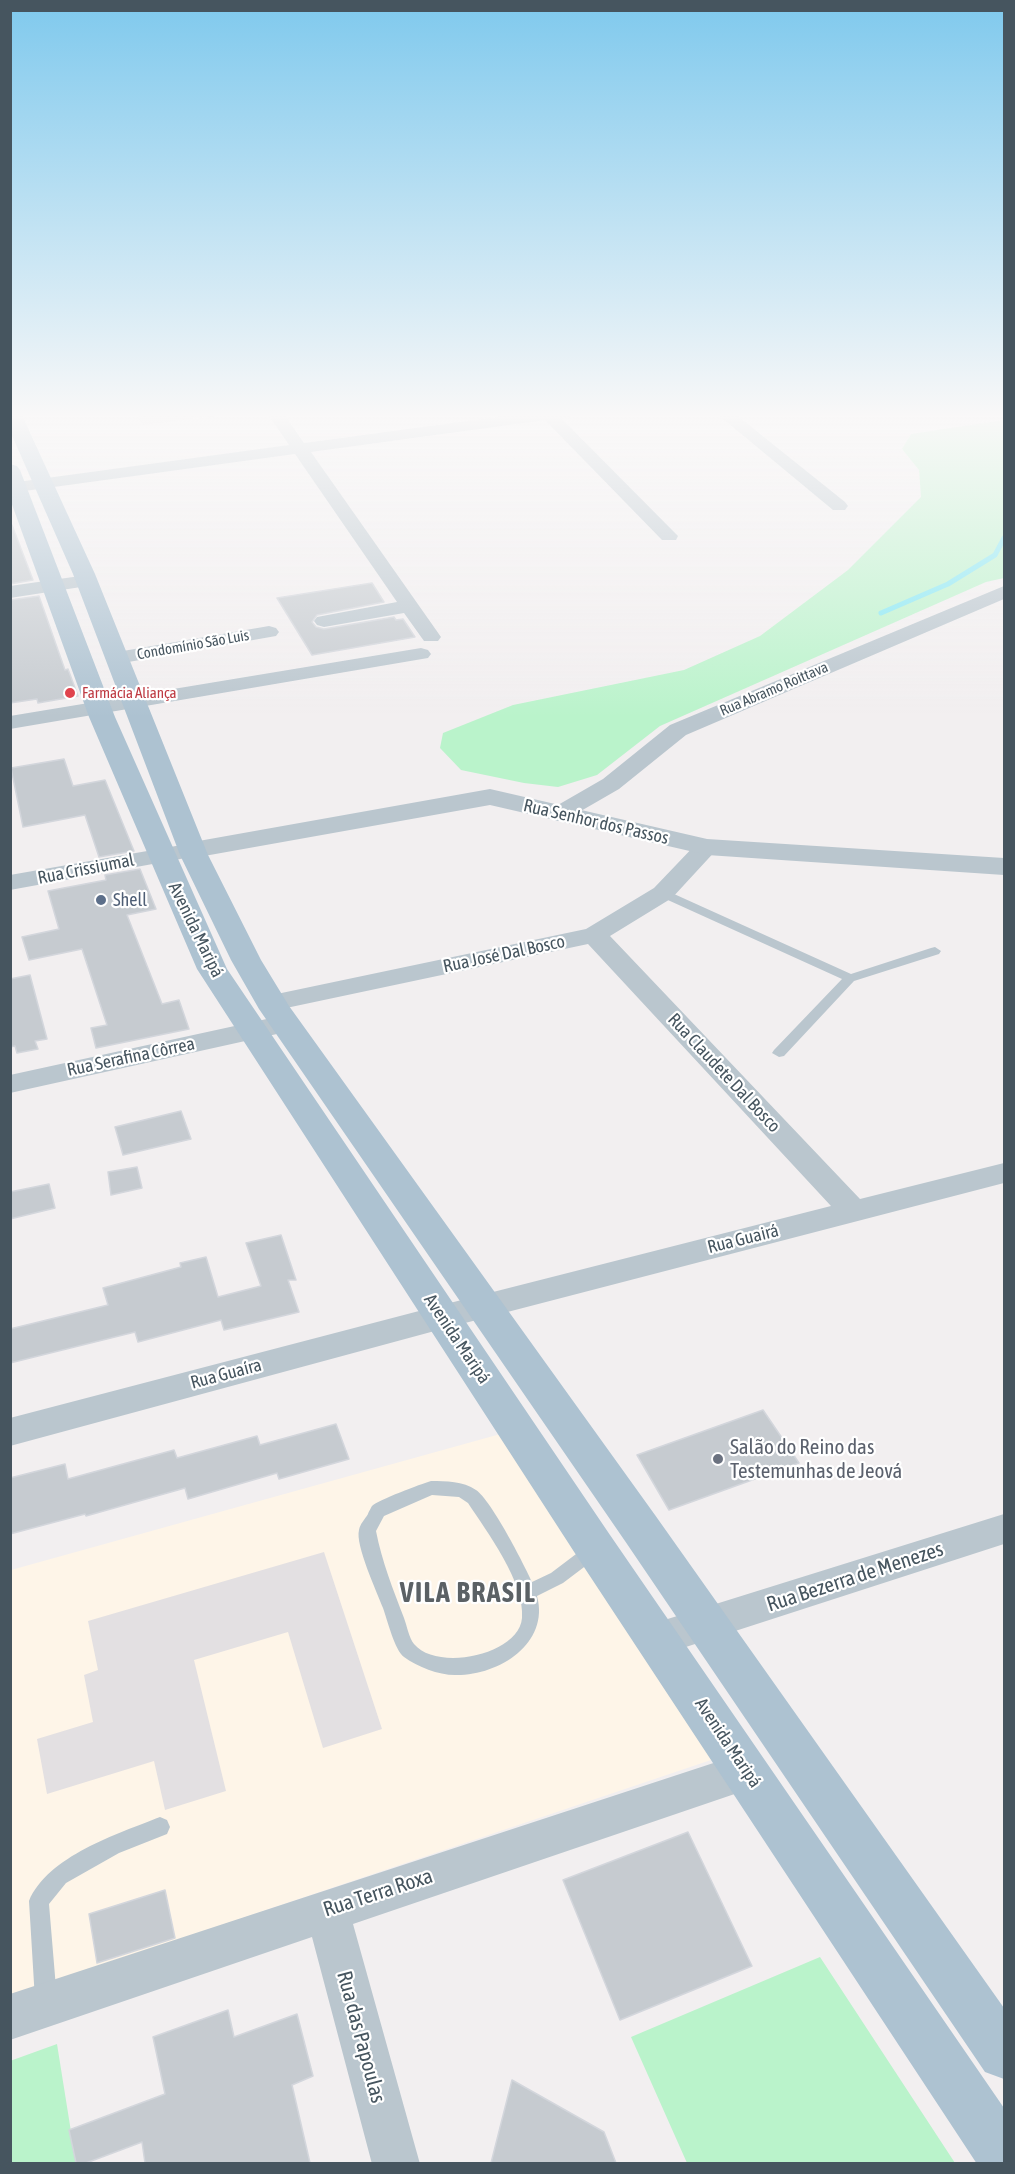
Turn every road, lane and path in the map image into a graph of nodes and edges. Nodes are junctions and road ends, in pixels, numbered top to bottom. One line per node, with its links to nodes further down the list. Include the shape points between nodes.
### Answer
1 (36, 514): 5 (main road, Avenida Maripá)
2 (345, 514): 8 (street)
3 (649, 514): 4 (street)
4 (669, 536)
5 (70, 583): 6 (street); 11 (main road, Avenida Maripá); 13 (main road, Avenida Maripá)
6 (10, 592)
7 (1005, 592): 15 (street, Rua Abramo Roittava, via 678,730 611,784)
8 (410, 606): 9 (street); 12 (street, via 426,645)
9 (324, 621)
10 (269, 632): 11 (street, Condomínio São Luis)
11 (117, 658): 12 (main road, Avenida Maripá)
12 (136, 703): 13 (main road, via 108,712); 17 (main road, Avenida Maripá)
13 (98, 709): 14 (street); 17 (main road, Avenida Maripá)
14 (10, 723)
15 (559, 814): 16 (street, Rua Senhor dos Passos); 17 (street, Rua Senhor dos Passos, via 490,797)
16 (707, 847): 18 (street, Rua Senhor dos Passos); 20 (street, Rua José Dal Bosco)
17 (177, 853): 19 (street, Rua Crissiumal); 24 (main road, Avenida Maripá, via 212,969)
18 (1005, 867)
19 (10, 883)
20 (663, 893): 21 (street, Rua José Dal Bosco); 23 (lane)
21 (594, 935): 24 (street, Rua José Dal Bosco); 28 (street, Rua Claudete Dal Bosco)
22 (935, 951): 23 (lane)
23 (850, 978): 25 (lane)
24 (267, 1026): 26 (street, Rua Serafina Côrrea); 29 (main road, Avenida Maripá); 30 (main road, Avenida Maripá)
25 (779, 1053)
26 (10, 1084)
27 (1004, 1173): 28 (street, Rua Guairá)
28 (853, 1210): 29 (street, Rua Guairá)
29 (482, 1306): 30 (street, Rua Guairá); 32 (main road, Avenida Maripá)
30 (442, 1317): 31 (street, Rua Guaíra); 34 (main road, Avenida Maripá)
31 (10, 1432)
32 (640, 1528): 34 (main road, via 631,1543 610,1551); 36 (main road, Avenida Maripá)
33 (1005, 1529): 36 (street, Rua Bezerra de Menezes)
34 (595, 1548): 35 (lane, via 557,1578); 37 (main road, Avenida Maripá)
35 (528, 1592): 35 (lane, via 474,1498 466,1491 431,1488 378,1511 367,1531 372,1556 407,1649 417,1657 460,1667 506,1653 521,1640 531,1619)
36 (706, 1624): 37 (street, Rua Bezerra de Menezes); 42 (main road, Avenida Maripá)
37 (658, 1639): 38 (main road, Avenida Maripá)
38 (747, 1772): 40 (street, Rua Terra Roxa); 43 (main road, Avenida Maripá)
39 (160, 1827): 41 (lane, via 112,1846 59,1876 39,1901)
40 (327, 1910): 41 (street, Rua Terra Roxa); 44 (street, Rua das Papoulas)
41 (28, 2011)
42 (1005, 2053)
43 (1005, 2155)
44 (396, 2163)

